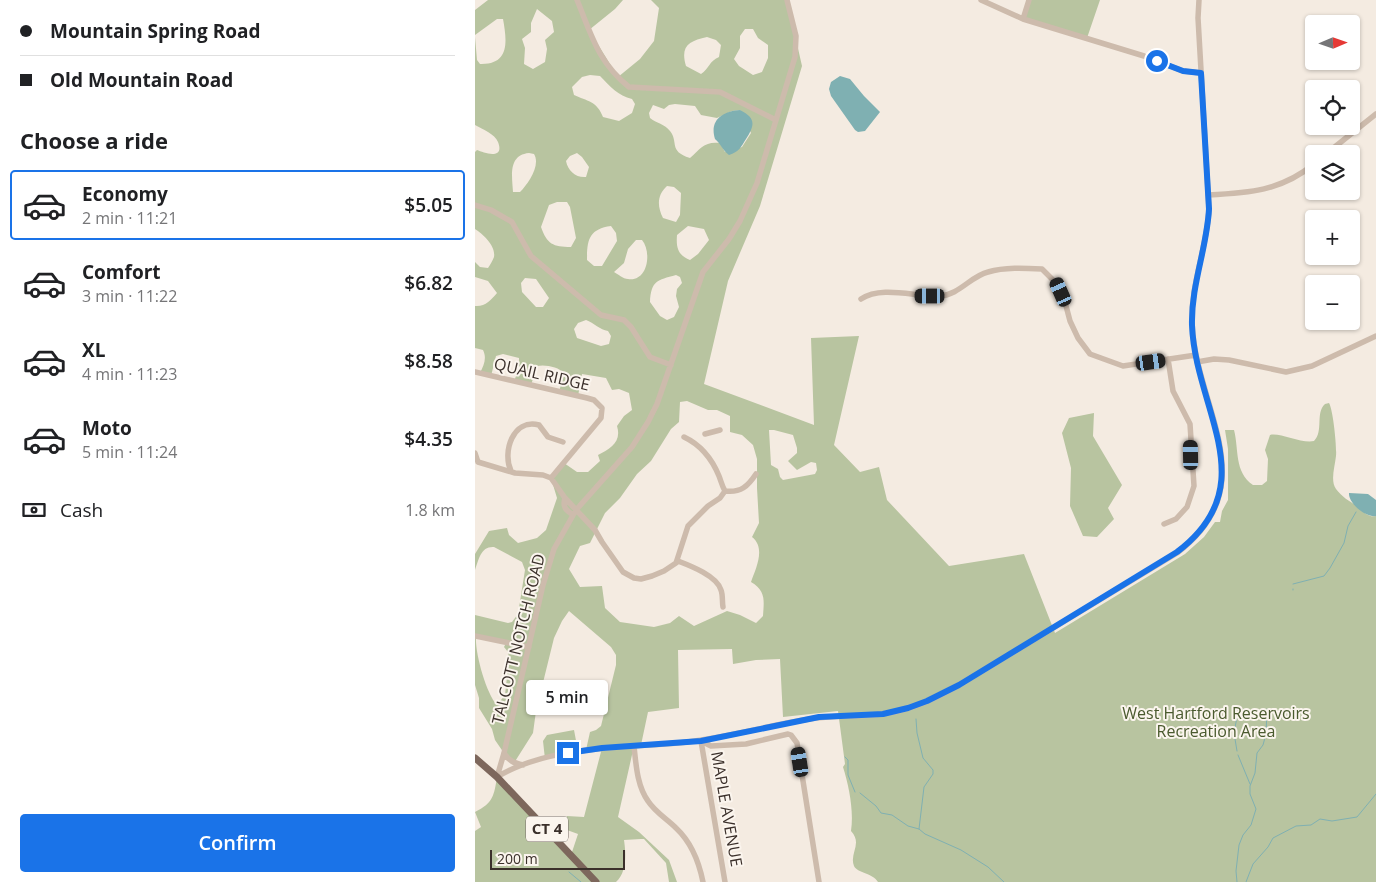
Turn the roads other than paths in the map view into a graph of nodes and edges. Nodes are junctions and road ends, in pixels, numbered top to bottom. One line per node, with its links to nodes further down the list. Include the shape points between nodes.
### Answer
1 (577, 0): 9 (street, via 601,57 629,87 720,92)
2 (787, 0): 9 (street, TALCOTT NOTCH ROAD, via 796,36 795,58)
3 (981, 0): 6 (street)
4 (1029, 0): 6 (street)
5 (1199, 0): 7 (street)
6 (1023, 19): 7 (street, via 1183,71)
7 (1201, 73): 12 (street)
8 (1376, 114): 10 (street)
9 (776, 120): 18 (street, TALCOTT NOTCH ROAD, via 750,202 729,239 703,272)
10 (1337, 145)
11 (1305, 170): 12 (street, via 1293,179 1265,189)
12 (1208, 195): 16 (street, via 1207,231 1192,308)
13 (475, 205): 18 (street, via 512,222 531,256 601,315 624,320 650,357)
14 (861, 299): 17 (street, via 885,292 943,296 987,272 1042,269 1057,283 1070,321 1090,354 1123,366)
15 (1376, 336): 16 (street, via 1312,366 1286,372 1229,360)
16 (1197, 358): 17 (street); 38 (street, via 1221,451 1222,477 1212,515 1189,544 972,677 927,701 883,714 819,717)
17 (1168, 359): 33 (street, via 1173,392 1189,424 1194,486 1187,508 1176,519)
18 (671, 365): 32 (street, TALCOTT NOTCH ROAD, via 657,404 641,434)
19 (475, 372): 30 (street, QUAIL RIDGE, via 587,398 602,408 601,418)
20 (720, 430): 21 (street)
21 (705, 434)
22 (684, 437): 31 (street, via 708,456)
23 (563, 442): 25 (street, via 552,439 539,425 525,426 511,438)
24 (475, 452): 26 (street)
25 (507, 460): 27 (street); 28 (street)
26 (477, 463): 27 (street)
27 (500, 469): 28 (street)
28 (511, 471): 30 (street)
29 (756, 474): 31 (street, via 743,489)
30 (551, 478): 32 (street)
31 (725, 491): 34 (street, via 688,526)
32 (575, 513): 34 (street, via 595,530 623,572 634,578 652,576); 37 (street, TALCOTT NOTCH ROAD, via 548,566)
33 (1164, 524)
34 (678, 561): 35 (street, via 693,566 718,585)
35 (723, 607)
36 (475, 636): 37 (street)
37 (529, 647): 40 (street, TALCOTT NOTCH ROAD)
38 (701, 741): 39 (street); 46 (street, MAPLE AVENUE); 47 (street, via 711,746 746,744 783,734 795,738)
39 (635, 746): 42 (street, via 578,751); 45 (street, via 642,791 654,809 685,838 698,860)
40 (504, 753): 42 (street, via 514,763); 43 (street, TALCOTT NOTCH ROAD)
41 (475, 758): 43 (main road, CT 4)
42 (523, 765): 43 (street)
43 (497, 777): 44 (main road, CT 4)
44 (596, 882)
45 (703, 882)
46 (725, 882)
47 (819, 882)

